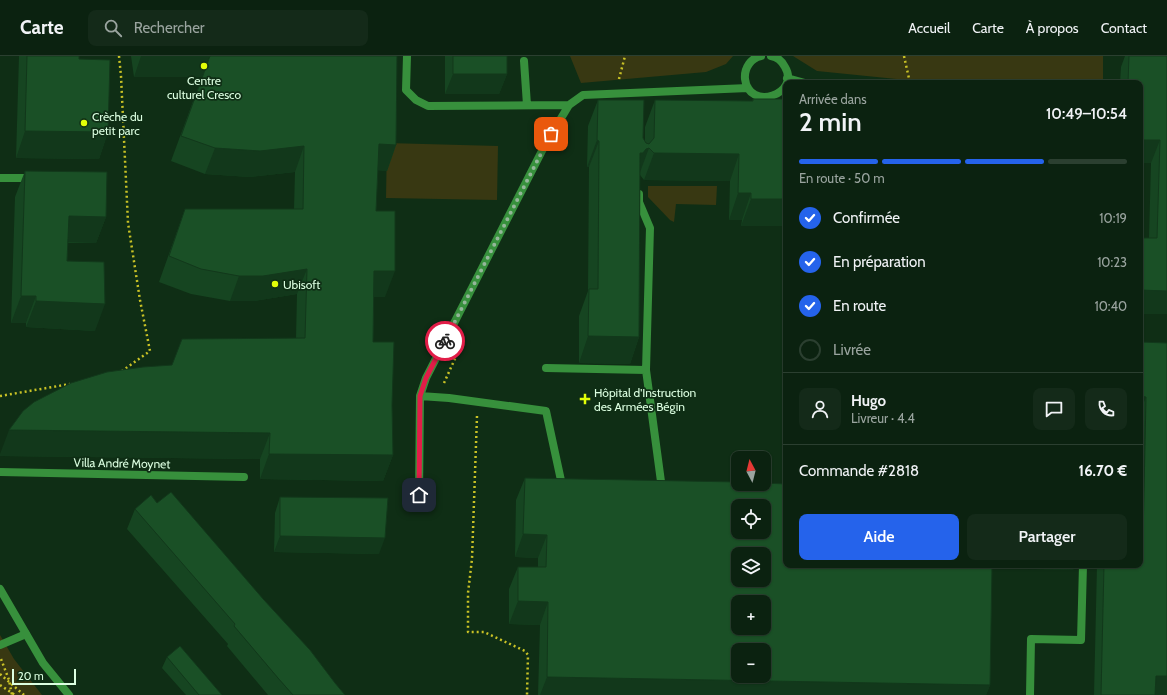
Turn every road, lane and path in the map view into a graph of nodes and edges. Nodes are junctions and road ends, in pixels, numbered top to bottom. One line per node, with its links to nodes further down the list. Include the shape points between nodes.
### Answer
1 (119, 56): 22 (path, via 128,223 150,351)
2 (406, 56): 14 (street, via 406,90 416,100 428,106)
3 (625, 56): 9 (path)
4 (761, 56): 12 (street, via 750,62 746,70)
5 (771, 56): 8 (street, via 782,62)
6 (904, 56): 11 (path)
7 (524, 61): 14 (street)
8 (787, 78): 10 (street)
9 (619, 80)
10 (794, 80)
11 (909, 80)
12 (748, 88): 13 (street, via 758,96 771,97); 15 (street, via 640,97 584,96)
13 (783, 88)
14 (528, 105): 15 (street)
15 (569, 105): 25 (street, via 545,145 432,367)
16 (0, 178): 17 (street)
17 (45, 178)
18 (639, 187): 21 (street, via 639,202 650,228)
19 (460, 349): 26 (path, via 443,383 449,383)
20 (546, 368): 21 (street)
21 (646, 370): 31 (street)
22 (120, 372)
23 (76, 383): 24 (path)
24 (0, 396)
25 (420, 396): 26 (street); 32 (street)
26 (449, 398): 30 (street, via 546,410)
27 (477, 412): 45 (path, via 468,632 484,632 525,651 528,655)
28 (0, 472): 29 (street, Villa André Moynet)
29 (244, 477)
30 (562, 486)
31 (662, 489)
32 (419, 495)
33 (1083, 568): 46 (street, via 1081,640 1031,639)
34 (0, 589): 35 (street)
35 (26, 634): 36 (street); 44 (street, via 43,663)
36 (0, 644)
37 (0, 657): 39 (path)
38 (0, 674): 39 (path)
39 (9, 680): 41 (path); 43 (path)
40 (0, 685): 41 (path)
41 (11, 693): 42 (path)
42 (15, 695)
43 (24, 695)
44 (69, 695)
45 (528, 695)
46 (1030, 695)

